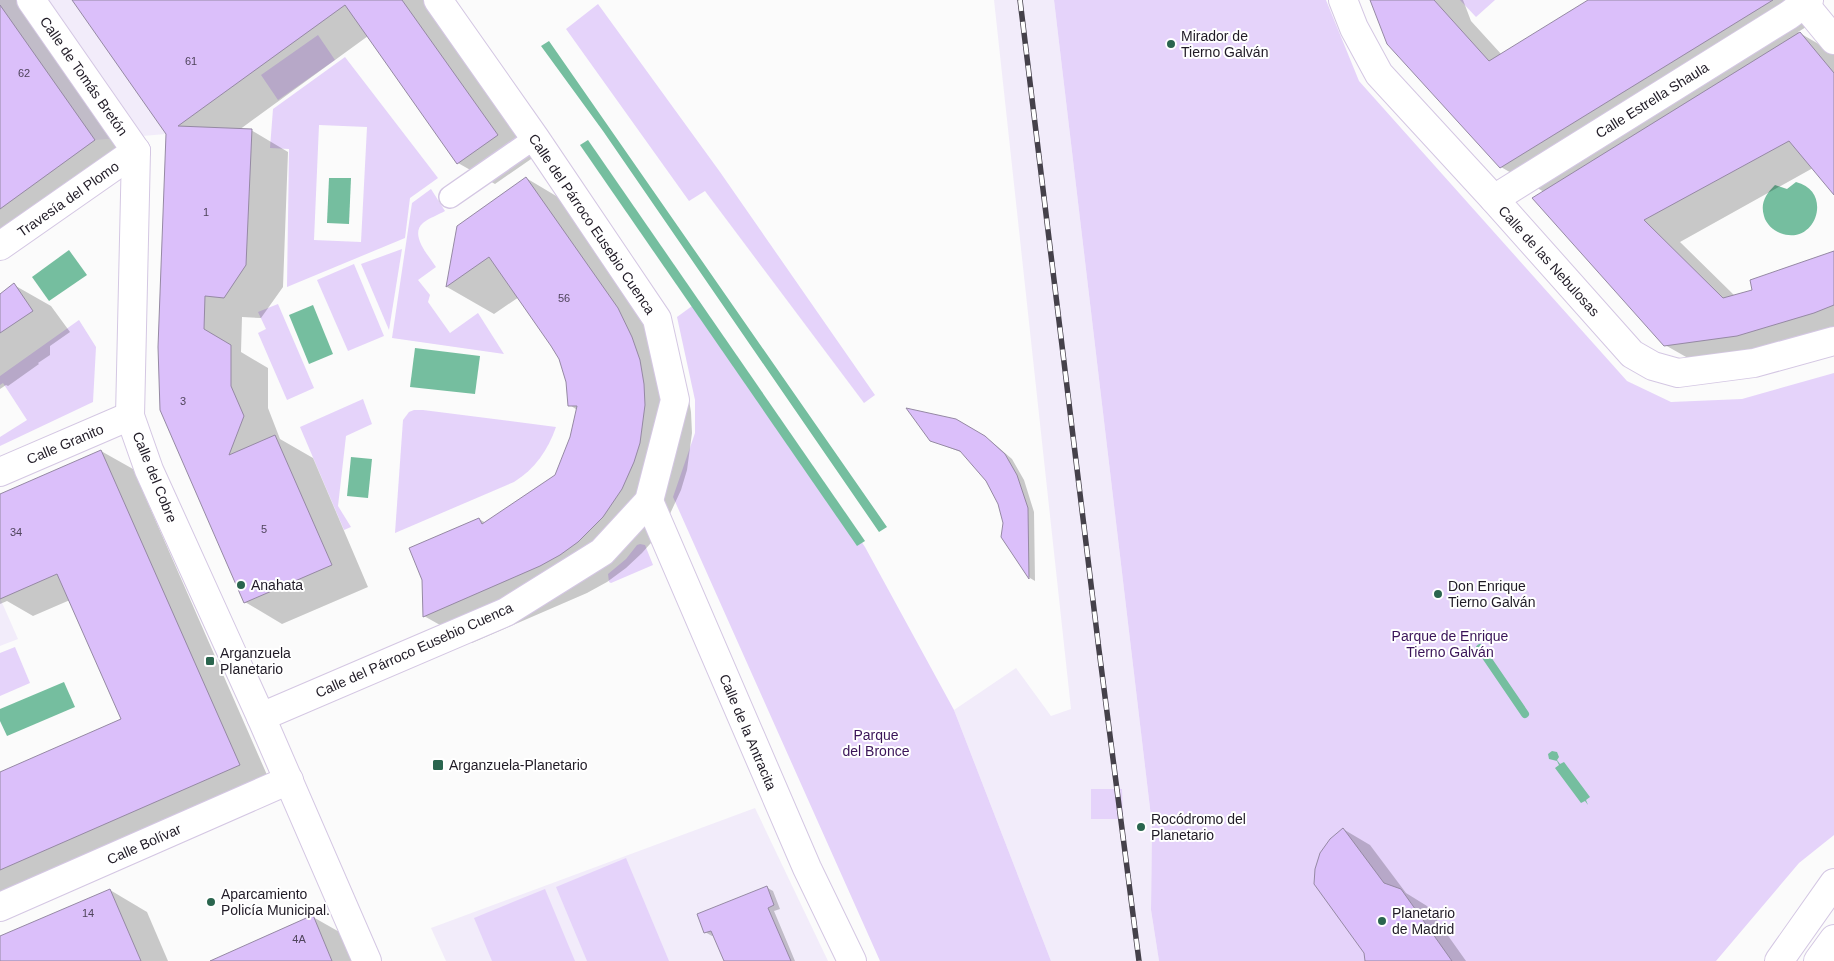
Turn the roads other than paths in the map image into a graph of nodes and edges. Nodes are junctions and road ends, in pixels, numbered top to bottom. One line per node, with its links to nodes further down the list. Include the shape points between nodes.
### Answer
1 (31, 0): 7 (street, Calle de Tomás Bretón)
2 (438, 0): 6 (street, Calle del Párroco Eusebio Cuenca)
3 (1343, 0): 9 (street, Calle de las Nebulosas, via 1379,74)
4 (1805, 2): 5 (street); 9 (street, Calle Estrella Shaula)
5 (1834, 40)
6 (535, 138): 8 (street); 14 (street, Calle del Párroco Eusebio Cuenca, via 656,319 675,400)
7 (136, 151): 10 (street, Travesía del Plomo); 12 (street, Calle del Cobre)
8 (450, 197)
9 (1494, 199): 11 (street, Calle de las Nebulosas, via 1632,354 1653,366 1678,373 1754,363)
10 (0, 246)
11 (1834, 341)
12 (130, 416): 13 (street, Calle Granito); 15 (street, Calle del Cobre, via 150,470)
13 (0, 472)
14 (649, 501): 15 (street, Calle del Párroco Eusebio Cuenca, via 602,552 506,612); 21 (street, Calle de la Antracita, via 807,868)
15 (262, 717): 16 (street, Calle del Cobre)
16 (289, 780): 18 (street, Calle Bolívar); 20 (street, Calle del Cobre)
17 (1834, 883): 22 (street)
18 (0, 907)
19 (1834, 939): 23 (street)
20 (367, 961)
21 (852, 961)
22 (1779, 961)
23 (1818, 961)

